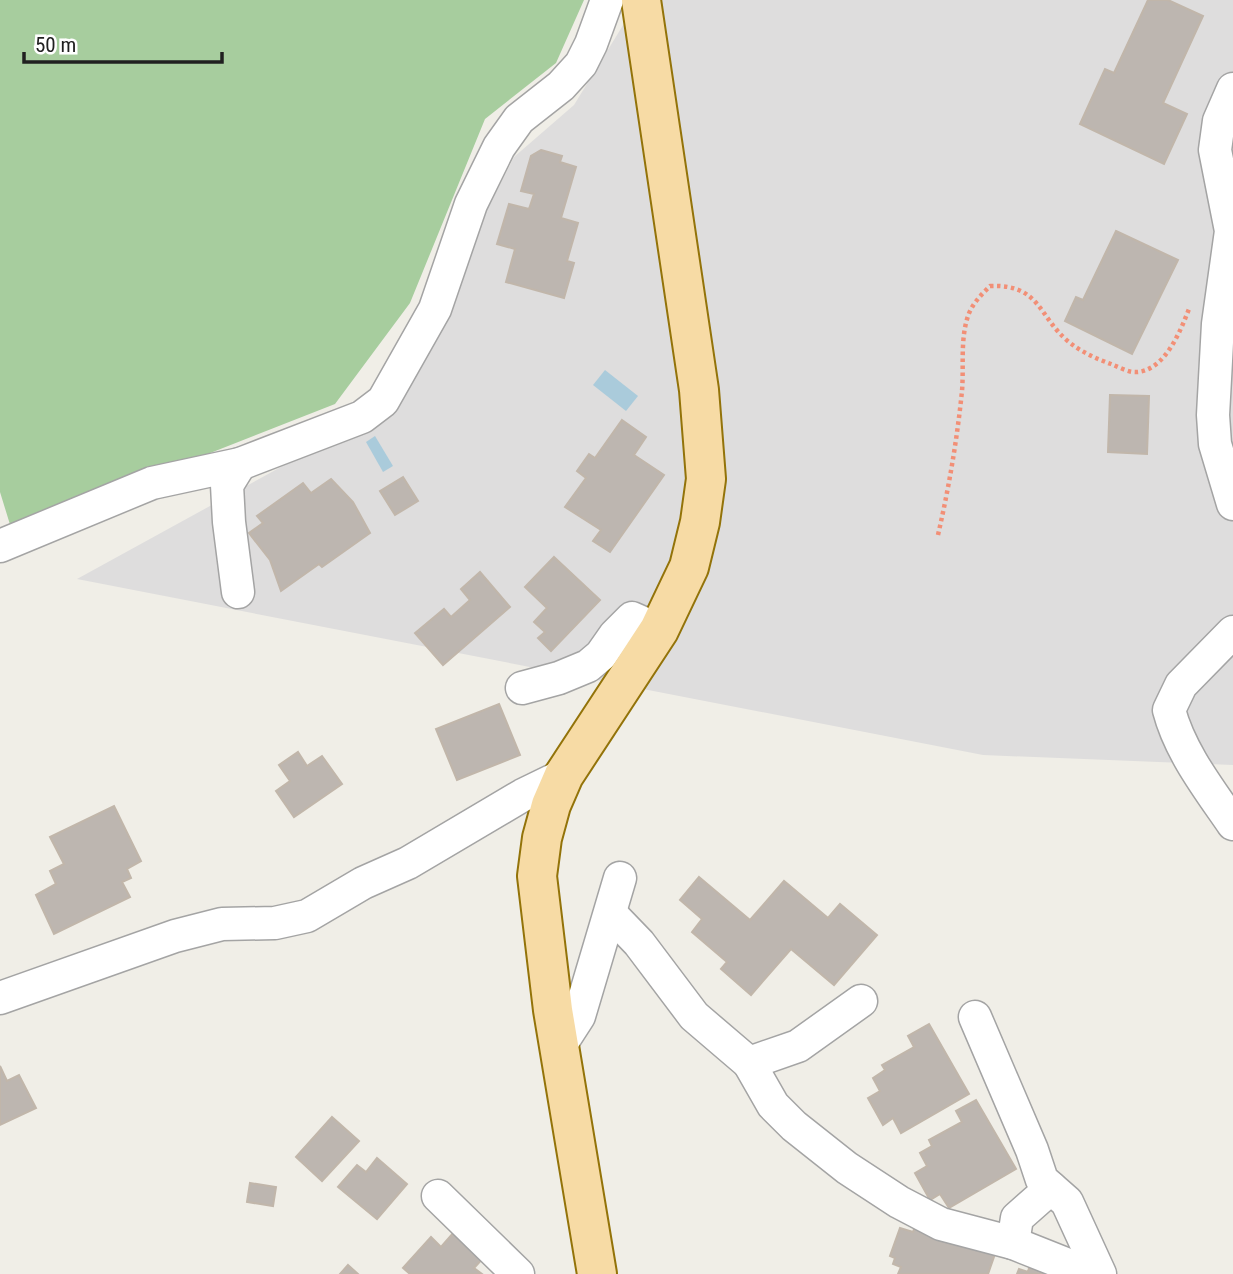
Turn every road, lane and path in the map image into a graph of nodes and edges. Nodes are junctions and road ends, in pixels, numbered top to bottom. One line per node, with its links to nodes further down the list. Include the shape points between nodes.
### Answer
1 (607, 0): 6 (street, via 581,64 519,119 499,147 471,204 435,309 383,401 362,417)
2 (641, 0): 11 (main road, via 699,390 706,479 689,567)
3 (1233, 89): 5 (street, via 1219,121 1215,150 1231,231)
4 (1190, 306): 8 (path, via 1166,352 1150,369 1134,372 1102,361 1068,341 1026,294 1008,285 990,286 968,315 963,338 962,390)
5 (1226, 329): 7 (street, via 1214,376 1214,444)
6 (240, 464): 9 (street, via 152,483); 10 (street, via 226,485)
7 (1233, 504)
8 (939, 535)
9 (0, 546)
10 (238, 592)
11 (659, 630): 13 (street, via 632,618 588,666); 14 (main road)
12 (1233, 632): 15 (street, via 1181,685 1169,710 1190,757)
13 (522, 688)
14 (564, 775): 18 (street, via 307,916 275,923 222,923); 21 (main road, via 545,827 537,876)
15 (1233, 824)
16 (620, 878): 17 (street)
17 (611, 914): 21 (street, via 579,1016); 22 (street, via 694,1016)
18 (0, 998)
19 (861, 1001): 22 (street, via 797,1046)
20 (975, 1017): 23 (street, via 1042,1180)
21 (559, 1047): 27 (main road)
22 (749, 1063): 25 (street, via 773,1105 847,1168 941,1224)
23 (1051, 1188): 25 (street, via 1017,1218); 29 (street, via 1067,1202)
24 (438, 1196): 26 (street)
25 (1013, 1243): 28 (street)
26 (518, 1274)
27 (597, 1274)
28 (1091, 1274)
29 (1100, 1274)

